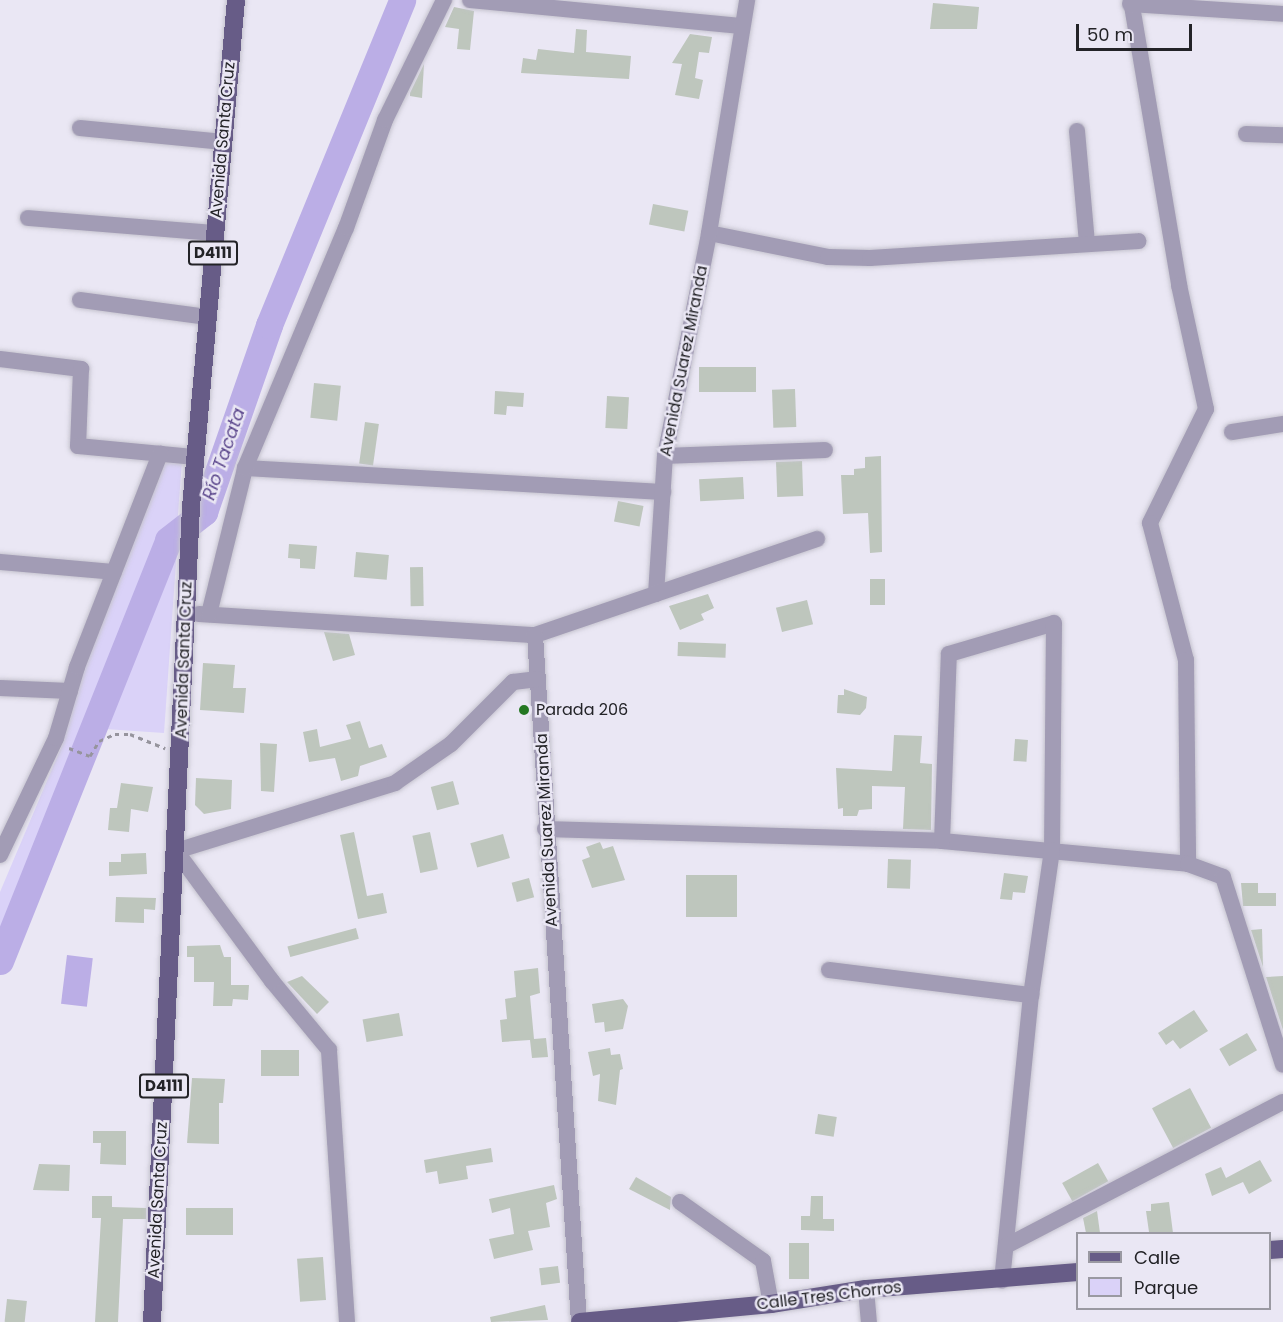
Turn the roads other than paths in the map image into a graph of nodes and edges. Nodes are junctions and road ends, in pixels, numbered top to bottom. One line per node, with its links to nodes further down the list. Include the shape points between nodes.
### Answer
1 (236, 0): 12 (main road, Avenida Santa Cruz / D4111)
2 (444, 0): 27 (street, via 385,120 346,228)
3 (470, 0): 7 (street)
4 (747, 0): 7 (street, Avenida Suarez Miranda)
5 (1131, 2): 6 (street); 44 (street, via 1179,285 1206,409 1150,523 1186,660)
6 (1283, 14)
7 (741, 26): 15 (street, Avenida Suarez Miranda)
8 (81, 128): 12 (street)
9 (1077, 131): 17 (street)
10 (1246, 134): 11 (street)
11 (1283, 135)
12 (223, 142): 14 (main road, Avenida Santa Cruz / D4111)
13 (28, 218): 14 (street)
14 (215, 233): 19 (main road, Avenida Santa Cruz / D4111)
15 (710, 234): 17 (street, via 828,257); 25 (street, Avenida Suarez Miranda)
16 (1138, 241): 17 (street)
17 (1088, 244)
18 (80, 300): 19 (street)
19 (207, 317): 26 (main road, Avenida Santa Cruz / D4111)
20 (0, 360): 24 (street, via 81,369 78,446)
21 (1283, 424): 22 (street)
22 (1232, 432)
23 (825, 450): 25 (street)
24 (160, 454): 26 (street); 31 (street)
25 (665, 456): 28 (street, Avenida Suarez Miranda)
26 (195, 457): 33 (main road, Avenida Santa Cruz / D4111)
27 (245, 468): 28 (street); 34 (street)
28 (663, 492): 32 (street, Avenida Suarez Miranda)
29 (817, 539): 32 (street)
30 (0, 562): 31 (street)
31 (114, 572): 38 (street)
32 (656, 594): 35 (street)
33 (186, 613): 34 (street); 42 (main road, Avenida Santa Cruz / D4111)
34 (209, 614): 35 (street)
35 (535, 635): 36 (street, Avenida Suarez Miranda)
36 (538, 679): 39 (street, Avenida Suarez Miranda); 42 (street, via 513,682 451,744 395,783)
37 (0, 688): 38 (street)
38 (70, 691): 43 (street, via 56,738)
39 (546, 829): 40 (street); 57 (street, Avenida Suarez Miranda)
40 (942, 841): 41 (street); 41 (street, via 949,654 1054,623)
41 (1052, 850): 44 (street); 46 (street)
42 (176, 851): 55 (main road, Avenida Santa Cruz / D4111); 56 (street, via 328,1050)
43 (0, 855)
44 (1188, 864): 47 (street, via 1223,877)
45 (830, 970): 46 (street)
46 (1030, 995): 50 (street)
47 (1283, 1065)
48 (1283, 1102): 50 (street)
49 (680, 1202): 54 (street, via 763,1261)
50 (1006, 1246): 52 (street)
51 (1076, 1272): 52 (main road, Calle Tres Chorros)
52 (1002, 1281): 53 (main road, Calle Tres Chorros)
53 (866, 1289): 54 (main road, Calle Tres Chorros); 58 (street)
54 (771, 1304): 57 (main road, Calle Tres Chorros)
55 (152, 1322)
56 (347, 1322)
57 (580, 1322)
58 (869, 1322)

